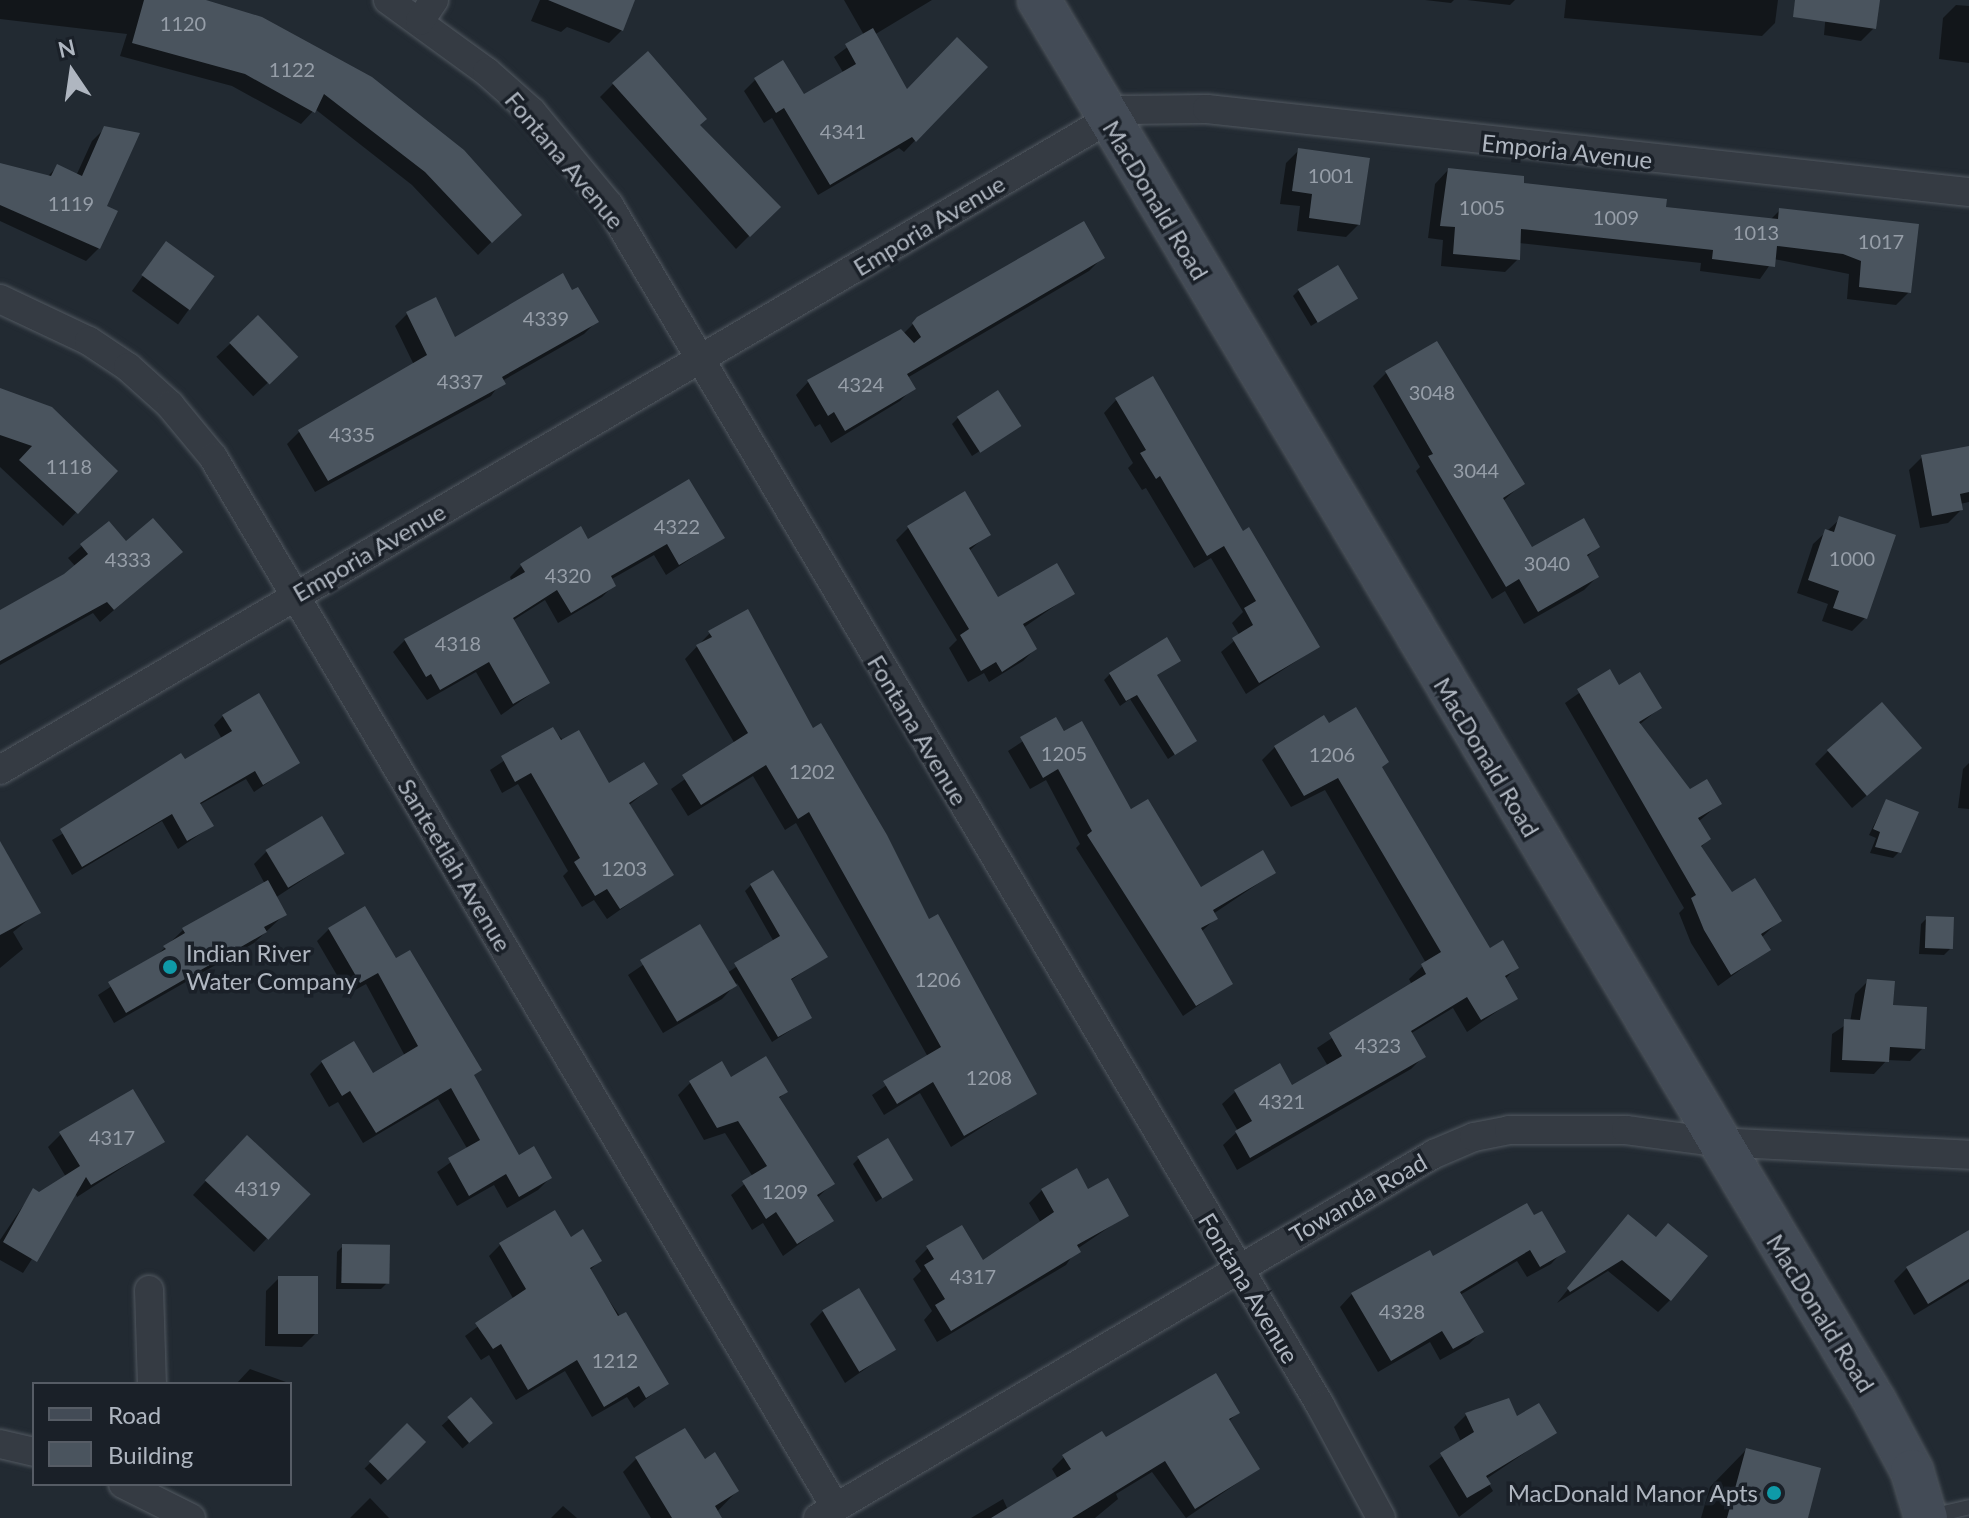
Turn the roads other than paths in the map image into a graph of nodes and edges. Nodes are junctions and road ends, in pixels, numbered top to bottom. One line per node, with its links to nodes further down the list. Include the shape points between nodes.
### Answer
1 (388, 0): 3 (street, Fontana Avenue)
2 (1039, 0): 4 (street, MacDonald Road)
3 (427, 10): 7 (street, Fontana Avenue, via 532,112 609,205)
4 (1108, 119): 5 (street, Emporia Avenue, via 1124,110 1163,106 1207,109); 7 (street, Emporia Avenue); 10 (street, MacDonald Road)
5 (1969, 192)
6 (0, 299): 8 (street, Santeetlah Avenue, via 89,341 170,405 213,457)
7 (700, 361): 8 (street, Emporia Avenue); 12 (street, Fontana Avenue)
8 (295, 595): 9 (street, Emporia Avenue); 19 (street, Santeetlah Avenue)
9 (0, 770)
10 (1716, 1142): 11 (street, Towanda Road); 12 (street, Towanda Road, via 1562,1128 1474,1137 1434,1154); 22 (street, MacDonald Road, via 1874,1400 1912,1471)
11 (1969, 1155)
12 (1237, 1269): 19 (street, Towanda Road); 21 (street, Fontana Avenue)
13 (149, 1290): 14 (street)
14 (152, 1382)
15 (0, 1444): 16 (street)
16 (32, 1452)
17 (131, 1486): 20 (street)
18 (1969, 1507): 22 (lane)
19 (826, 1511)
20 (191, 1518)
21 (1381, 1518)
22 (1926, 1518)

